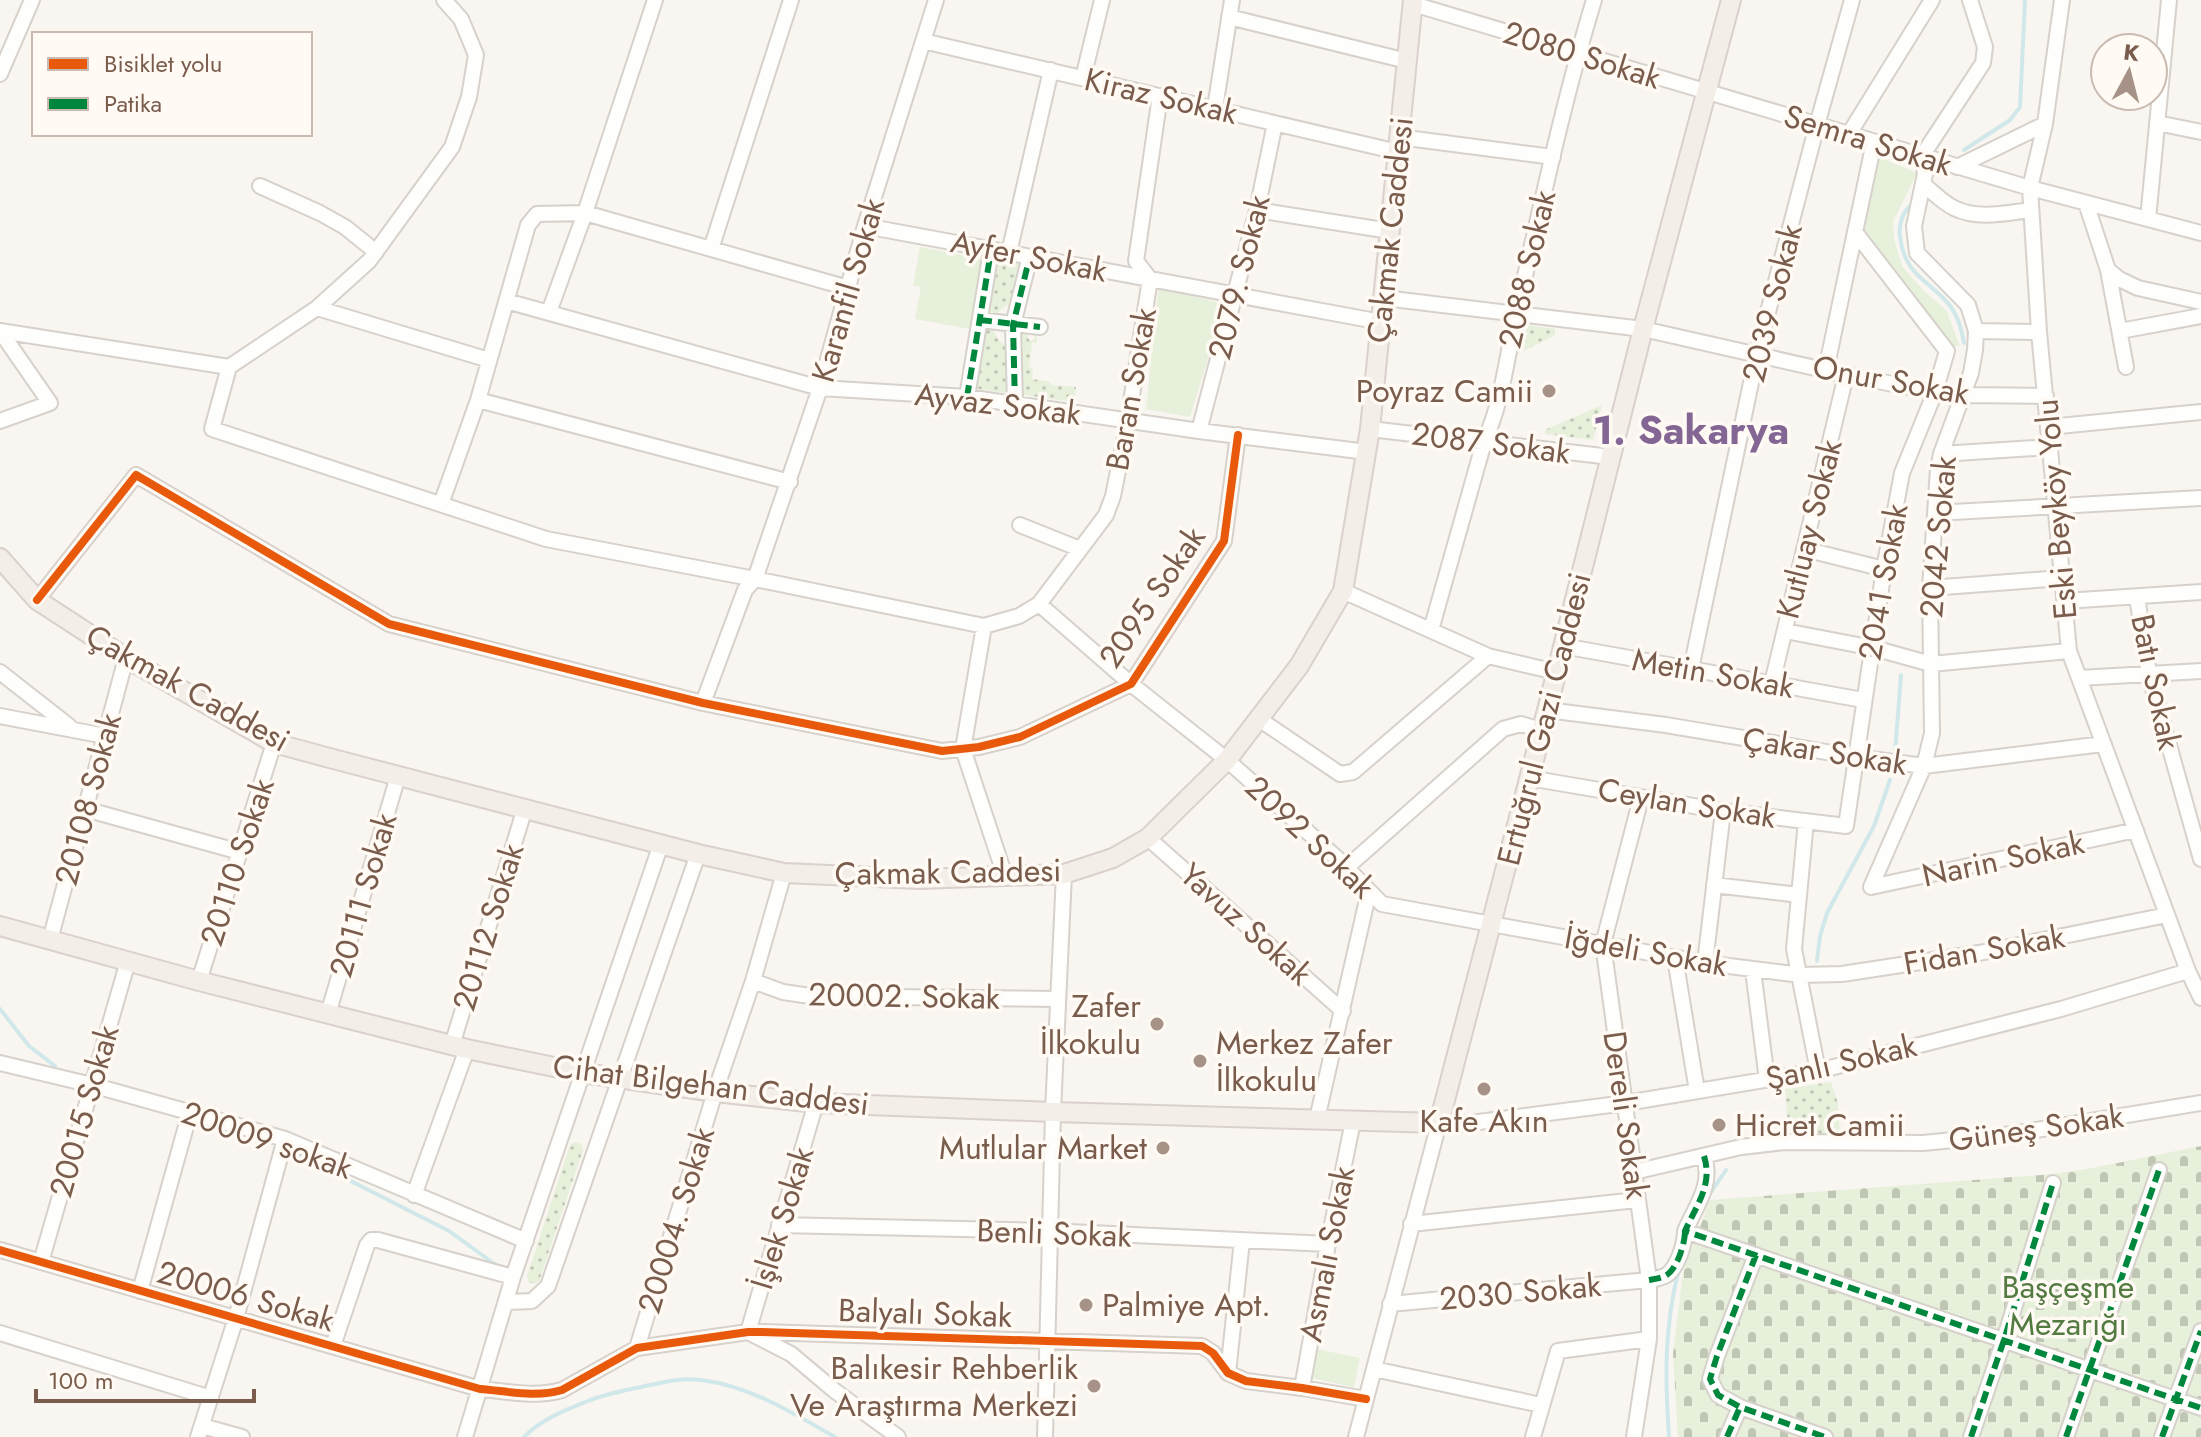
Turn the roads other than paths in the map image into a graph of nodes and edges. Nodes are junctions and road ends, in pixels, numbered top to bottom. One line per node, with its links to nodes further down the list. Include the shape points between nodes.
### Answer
1 (32, 0): 21 (street)
2 (444, 0): 50 (street, via 461,19 476,55 469,97 452,147)
3 (655, 0): 43 (street)
4 (791, 0): 49 (street)
5 (936, 0): 17 (street, Karanfil Sokak)
6 (1102, 0): 22 (street)
7 (1232, 0): 16 (street)
8 (1594, 0): 18 (street, 2088 Sokak)
9 (1731, 0): 23 (main road, Ertuğrul Gazi Caddesi)
10 (1852, 0): 29 (street, 2039 Sokak)
11 (1932, 0): 31 (street)
12 (1970, 0): 34 (street, via 1985,47 1983,63)
13 (2062, 0): 28 (street, Eski Beyköy Yolu)
14 (2169, 0): 27 (street)
15 (1413, 2): 18 (street, 2080 Sokak); 19 (main road, Çakmak Caddesi)
16 (1229, 17): 19 (street); 25 (street)
17 (923, 41): 20 (street, Kiraz Sokak); 45 (street, Karanfil Sokak)
18 (1578, 53): 23 (street, 2080 Sokak); 35 (street, 2088 Sokak)
19 (1407, 61): 33 (main road, Çakmak Caddesi)
20 (1051, 70): 22 (street, Kiraz Sokak); 51 (street)
21 (0, 74)
22 (1083, 78): 24 (street, Kiraz Sokak)
23 (1706, 92): 29 (street, Semra Sokak); 69 (main road, Ertuğrul Gazi Caddesi)
24 (1160, 96): 25 (street, Kiraz Sokak); 55 (street, Baran Sokak, via 1136,261)
25 (1215, 108): 26 (street, Kiraz Sokak)
26 (1275, 123): 33 (street, Kiraz Sokak); 41 (street, 2079. Sokak)
27 (2157, 123): 30 (street); 44 (street)
28 (2045, 124): 36 (street); 39 (street, Eski Beyköy Yolu)
29 (1817, 125): 31 (street, Semra Sokak); 74 (street, 2039 Sokak)
30 (2201, 132)
31 (1849, 134): 32 (street, Semra Sokak)
32 (1874, 142): 34 (street, Semra Sokak); 47 (street)
33 (1399, 144): 35 (street, Kiraz Sokak); 46 (main road, Çakmak Caddesi)
34 (1922, 156): 36 (street, Semra Sokak); 37 (street)
35 (1553, 157): 63 (street, 2088 Sokak)
36 (1957, 167): 39 (street, Semra Sokak)
37 (1923, 184): 42 (street, via 1971,214); 71 (street, via 1914,226 1917,253 1968,305)
38 (260, 186): 50 (street, via 345,227)
39 (2030, 188): 40 (street, Semra Sokak); 42 (street, Eski Beyköy Yolu)
40 (2086, 203): 44 (street, Semra Sokak); 54 (street)
41 (1257, 210): 46 (street); 57 (street, 2079. Sokak)
42 (2031, 210): 73 (street, Eski Beyköy Yolu)
43 (585, 213): 49 (street); 59 (street, via 537,214 528,225); 62 (street)
44 (2148, 219): 48 (street, Semra Sokak)
45 (865, 226): 51 (street, Ayfer Sokak); 56 (street, Karanfil Sokak)
46 (1390, 231): 58 (main road, Çakmak Caddesi)
47 (1855, 232): 78 (street); 81 (street, 2041 Sokak, via 1947,351)
48 (2201, 233)
49 (711, 249): 56 (street)
50 (376, 252): 61 (street)
51 (1009, 253): 55 (street, Ayfer Sokak)
52 (990, 257): 65 (street)
53 (1028, 264): 67 (street)
54 (2108, 270): 60 (street, via 2138,288); 72 (street)
55 (1150, 279): 57 (street, Ayfer Sokak); 89 (street, Baran Sokak)
56 (848, 288): 80 (street, Karanfil Sokak)
57 (1235, 295): 66 (street, Ayfer Sokak); 92 (street, 2079. Sokak)
58 (1384, 298): 63 (street, Onur Sokak); 66 (main road, Çakmak Caddesi)
59 (506, 301): 62 (street, Ayvaz Sokak); 75 (street)
60 (2201, 302)
61 (317, 308): 75 (street); 76 (street)
62 (549, 312): 80 (street, Ayvaz Sokak)
63 (1516, 315): 69 (street, Onur Sokak); 94 (street, 2088 Sokak)
64 (2201, 316): 72 (street)
65 (980, 320): 67 (street); 84 (street)
66 (1381, 322): 91 (main road, Çakmak Caddesi)
67 (1013, 325): 68 (street); 86 (street)
68 (1040, 327)
69 (1643, 329): 74 (street, Onur Sokak); 98 (main road, Ertuğrul Gazi Caddesi)
70 (0, 331): 76 (street); 88 (street, via 50,403)
71 (1976, 331): 73 (street); 82 (street, 2042 Sokak, via 1971,373)
72 (2120, 331): 77 (street)
73 (2039, 332): 83 (street, Eski Beyköy Yolu)
74 (1757, 354): 78 (street, Onur Sokak); 126 (street, 2039 Sokak)
75 (489, 360): 85 (street)
76 (229, 367): 101 (street, via 212,429)
77 (2126, 367)
78 (1826, 370): 79 (street, Onur Sokak)
79 (1846, 375): 81 (street, Onur Sokak); 106 (street, Kutluay Sokak)
80 (820, 388): 84 (street, Ayvaz Sokak); 99 (street, Karanfil Sokak)
81 (1935, 392): 82 (street, Onur Sokak); 108 (street, 2041 Sokak, via 1902,473)
82 (1962, 395): 83 (street, Onur Sokak); 97 (street, 2042 Sokak)
83 (2046, 396): 90 (street, Eski Beyköy Yolu)
84 (967, 397): 86 (street, Ayvaz Sokak)
85 (478, 400): 99 (street); 101 (street)
86 (1015, 404): 89 (street, Ayvaz Sokak)
87 (2201, 412): 90 (street)
88 (0, 421)
89 (1128, 421): 92 (street, Ayvaz Sokak); 105 (street, Baran Sokak, via 1106,515)
90 (2049, 427): 95 (street, Eski Beyköy Yolu)
91 (1370, 429): 94 (street, 2087 Sokak); 96 (main road, Çakmak Caddesi)
92 (1199, 431): 93 (street, Ayvaz Sokak)
93 (1238, 435): 96 (street, Ayvaz Sokak); 133 (street, 2095 Sokak, via 1224,541)
94 (1484, 442): 98 (street, 2087 Sokak); 119 (street, 2088 Sokak)
95 (2051, 447): 97 (street); 102 (street, Eski Beyköy Yolu)
96 (1367, 452): 112 (main road, Çakmak Caddesi)
97 (1941, 454): 103 (street, 2042 Sokak)
98 (1611, 457): 121 (main road, Ertuğrul Gazi Caddesi)
99 (790, 482): 110 (street, Karanfil Sokak)
100 (2201, 498): 102 (street)
101 (441, 504): 110 (street, via 546,539)
102 (2056, 505): 103 (street); 109 (street, Eski Beyköy Yolu)
103 (1935, 513): 111 (street, 2042 Sokak)
104 (1020, 525): 105 (street)
105 (1080, 549): 117 (street, Baran Sokak)
106 (1804, 549): 108 (street); 120 (street, Kutluay Sokak)
107 (0, 558): 115 (main road, Çakmak Caddesi)
108 (1884, 569): 134 (street, 2041 Sokak)
109 (2062, 578): 111 (street); 116 (street, Eski Beyköy Yolu)
110 (755, 579): 118 (street); 135 (street, Karanfil Sokak, via 745,590)
111 (1930, 588): 125 (street, 2042 Sokak)
112 (1343, 591): 119 (street); 138 (main road, Çakmak Caddesi, via 1299,666)
113 (2201, 592): 114 (street)
114 (2137, 597): 116 (street); 130 (street, Batı Sokak)
115 (37, 600): 124 (main road, Çakmak Caddesi); 135 (street, 2095 Sokak, via 136,475 389,624)
116 (2065, 601): 122 (street, Eski Beyköy Yolu)
117 (1039, 604): 118 (street, Baran Sokak); 133 (street, 2092 Sokak)
118 (984, 626): 144 (street)
119 (1431, 630): 123 (street)
120 (1785, 631): 125 (street); 132 (street, Kutluay Sokak)
121 (1563, 646): 126 (street, Metin Sokak); 129 (main road, Ertuğrul Gazi Caddesi)
122 (2069, 651): 125 (street); 131 (street, Eski Beyköy Yolu)
123 (1488, 656): 129 (street); 138 (street, via 1353,772 1340,774)
124 (126, 658): 141 (street, 20108 Sokak); 142 (main road, Çakmak Caddesi)
125 (1931, 664): 147 (street, 2042 Sokak, via 1932,733)
126 (1691, 669): 132 (street, Metin Sokak)
127 (2201, 671): 130 (street)
128 (0, 672): 139 (street)
129 (1556, 672): 136 (main road, Ertuğrul Gazi Caddesi)
130 (2149, 674): 131 (street); 161 (street, Batı Sokak)
131 (2079, 678): 143 (street, Eski Beyköy Yolu)
132 (1772, 683): 134 (street, Metin Sokak)
133 (1131, 684): 144 (street, 2095 Sokak, via 1020,737); 146 (street, 2092 Sokak)
134 (1863, 700): 145 (street, 2041 Sokak)
135 (703, 703): 144 (street, 2095 Sokak, via 942,751)
136 (1547, 710): 140 (main road, Ertuğrul Gazi Caddesi); 145 (street, Çakar Sokak)
137 (0, 716): 139 (street)
138 (1259, 719): 146 (main road, Çakmak Caddesi)
139 (73, 729): 141 (street)
140 (1541, 730): 149 (main road, Ertuğrul Gazi Caddesi); 162 (street, via 1521,724 1503,729)
141 (105, 736): 152 (street, 20108 Sokak)
142 (274, 743): 148 (main road, Çakmak Caddesi); 159 (street, 20110 Sokak)
143 (2103, 744): 147 (street, Çakar Sokak); 156 (street, Eski Beyköy Yolu)
144 (963, 749): 165 (street)
145 (1856, 757): 147 (street, Çakar Sokak); 155 (street, 2041 Sokak)
146 (1227, 760): 157 (main road, Çakmak Caddesi); 162 (street, 2092 Sokak)
147 (1924, 766): 167 (street, 2042 Sokak)
148 (398, 776): 151 (main road, Çakmak Caddesi); 186 (street, 20111 Sokak)
149 (1529, 778): 150 (street, Ceylan Sokak); 171 (main road, Ertuğrul Gazi Caddesi)
150 (1641, 798): 153 (street, Ceylan Sokak); 174 (street, Dereli Sokak)
151 (525, 808): 158 (main road, Çakmak Caddesi); 187 (street, 20112 Sokak)
152 (85, 809): 159 (street); 173 (street, 20108 Sokak)
153 (1723, 811): 154 (street, Ceylan Sokak); 166 (street)
154 (1806, 821): 155 (street, Ceylan Sokak); 169 (street)
155 (1846, 826)
156 (2136, 830): 167 (street, Narin Sokak); 170 (street, Eski Beyköy Yolu)
157 (1148, 838): 164 (main road, Çakmak Caddesi, via 1113,858); 185 (street, Yavuz Sokak)
158 (661, 844): 160 (main road, Çakmak Caddesi); 190 (street)
159 (240, 852): 181 (street, 20110 Sokak)
160 (698, 854): 163 (main road, Çakmak Caddesi); 191 (street)
161 (2201, 859)
162 (1346, 868): 168 (street, 2092 Sokak)
163 (784, 873): 165 (main road, Çakmak Caddesi, via 920,879); 182 (street, 20004. Sokak)
164 (1064, 874): 165 (main road, Çakmak Caddesi); 184 (street)
165 (1005, 876)
166 (1714, 885): 169 (street); 177 (street)
167 (1871, 887)
168 (1369, 891): 171 (street, 2092 Sokak, via 1382,904); 185 (street)
169 (1799, 895): 180 (street, via 1794,949)
170 (2167, 915): 179 (street, Eski Beyköy Yolu); 180 (street, Fidan Sokak, via 1979,953 1842,974)
171 (1491, 923): 174 (street, İğdeli Sokak); 203 (main road, Ertuğrul Gazi Caddesi)
172 (0, 926): 173 (main road, Cihat Bilgehan Caddesi)
173 (50, 940): 176 (main road, Cihat Bilgehan Caddesi)
174 (1603, 944): 175 (street, İğdeli Sokak); 197 (street, Dereli Sokak)
175 (1675, 958): 177 (street, İğdeli Sokak); 194 (street)
176 (128, 961): 181 (main road, Cihat Bilgehan Caddesi); 193 (street, 20015 Sokak)
177 (1705, 963): 178 (street, İğdeli Sokak)
178 (1753, 970): 180 (street, İğdeli Sokak); 192 (street)
179 (2188, 971): 183 (street, Eski Beyköy Yolu); 189 (street, Şanlı Sokak)
180 (1801, 975): 189 (street)
181 (199, 981): 186 (main road, Cihat Bilgehan Caddesi)
182 (753, 981): 184 (street, 20002. Sokak, via 810,996); 195 (street, 20004. Sokak)
183 (2201, 998)
184 (1058, 999): 199 (street)
185 (1343, 1011): 201 (street)
186 (328, 1014): 187 (main road, Cihat Bilgehan Caddesi)
187 (460, 1047): 190 (main road, Cihat Bilgehan Caddesi); 209 (street, 20112 Sokak)
188 (0, 1063): 193 (street, 20009 sokak)
189 (1818, 1071): 192 (street, Şanlı Sokak)
190 (583, 1073): 191 (main road, Cihat Bilgehan Caddesi); 216 (street)
191 (620, 1079): 195 (main road, Cihat Bilgehan Caddesi); 224 (street, via 548,1286 532,1301)
192 (1767, 1080): 194 (street, Şanlı Sokak)
193 (92, 1085): 200 (street, 20009 sokak); 220 (street, 20015 Sokak)
194 (1697, 1091): 197 (street, Şanlı Sokak)
195 (715, 1092): 196 (main road, Cihat Bilgehan Caddesi); 234 (street, 20004. Sokak)
196 (816, 1103): 199 (main road, Cihat Bilgehan Caddesi); 212 (street, İşlek Sokak)
197 (1626, 1103): 203 (street, Şanlı Sokak); 207 (street, Dereli Sokak)
198 (2201, 1103): 205 (street, Güneş Sokak, via 2005,1135 1923,1143 1785,1142)
199 (1053, 1112): 201 (main road, Cihat Bilgehan Caddesi); 213 (street)
200 (188, 1117): 204 (street, 20009 sokak); 223 (street)
201 (1317, 1119): 202 (main road, Cihat Bilgehan Caddesi)
202 (1353, 1121): 203 (main road, Cihat Bilgehan Caddesi); 217 (street, Asmalı Sokak)
203 (1439, 1123): 211 (street, Ertuğrul Gazi Caddesi)
204 (285, 1140): 209 (street, 20009 sokak); 226 (street)
205 (1704, 1156): 207 (street, Güneş Sokak); 214 (street, via 1709,1172)
206 (2159, 1170): 236 (street)
207 (1634, 1172): 210 (street, Dereli Sokak)
208 (2053, 1183): 231 (street)
209 (414, 1195): 216 (street, 20009 sokak)
210 (1637, 1200): 211 (street); 222 (street, Dereli Sokak)
211 (1411, 1224): 225 (street, Ertuğrul Gazi Caddesi)
212 (779, 1225): 213 (street, Benli Sokak); 228 (street, İşlek Sokak)
213 (1050, 1232): 215 (street, Benli Sokak); 232 (street)
214 (1691, 1232): 219 (street); 222 (street, via 1674,1268)
215 (1242, 1240): 217 (street, Benli Sokak); 237 (street)
216 (526, 1241): 221 (street)
217 (1328, 1244): 238 (street, Asmalı Sokak)
218 (0, 1250): 220 (street, 20006 Sokak)
219 (1756, 1255): 231 (street); 244 (street, via 1710,1379 1718,1395)
220 (41, 1262): 223 (street, 20006 Sokak)
221 (513, 1277): 224 (street); 233 (street, via 371,1240)
222 (1649, 1280): 225 (street, 2030 Sokak); 230 (street, Dereli Sokak)
223 (140, 1291): 226 (street, 20006 Sokak)
224 (506, 1302): 239 (street)
225 (1390, 1304): 235 (street, Ertuğrul Gazi Caddesi)
226 (236, 1318): 233 (street, 20006 Sokak); 240 (street)
227 (2201, 1331): 242 (street)
228 (748, 1332): 232 (street, Balyalı Sokak); 234 (street, Balyalı Sokak); 249 (street, via 791,1354)
229 (0, 1333): 240 (street)
230 (1649, 1339): 243 (street, via 1558,1351); 253 (street, Dereli Sokak)
231 (2004, 1340): 236 (street); 256 (street)
232 (1047, 1341): 237 (street, Balyalı Sokak, via 1202,1346); 250 (street)
233 (333, 1346): 239 (street, 20006 Sokak)
234 (637, 1348): 239 (street, Balyalı Sokak, via 549,1394)
235 (1374, 1369): 241 (street, Ertuğrul Gazi Caddesi); 243 (street)
236 (2089, 1369): 242 (street); 257 (street)
237 (1228, 1373): 238 (street, Balyalı Sokak, via 1246,1381)
238 (1302, 1388): 241 (street, Balyalı Sokak)
239 (480, 1389): 248 (street)
240 (211, 1398): 246 (street)
241 (1366, 1399): 251 (street, Ertuğrul Gazi Caddesi)
242 (2176, 1400): 245 (street); 258 (street)
243 (1541, 1405): 252 (street)
244 (1740, 1407): 254 (street); 255 (street)
245 (2201, 1408)
246 (200, 1432): 247 (street)
247 (242, 1437)
248 (465, 1437)
249 (898, 1437)
250 (1045, 1437)
251 (1356, 1437)
252 (1533, 1437)
253 (1634, 1437)
254 (1727, 1437)
255 (1825, 1437)
256 (1971, 1437)
257 (2066, 1437)
258 (2162, 1437)

